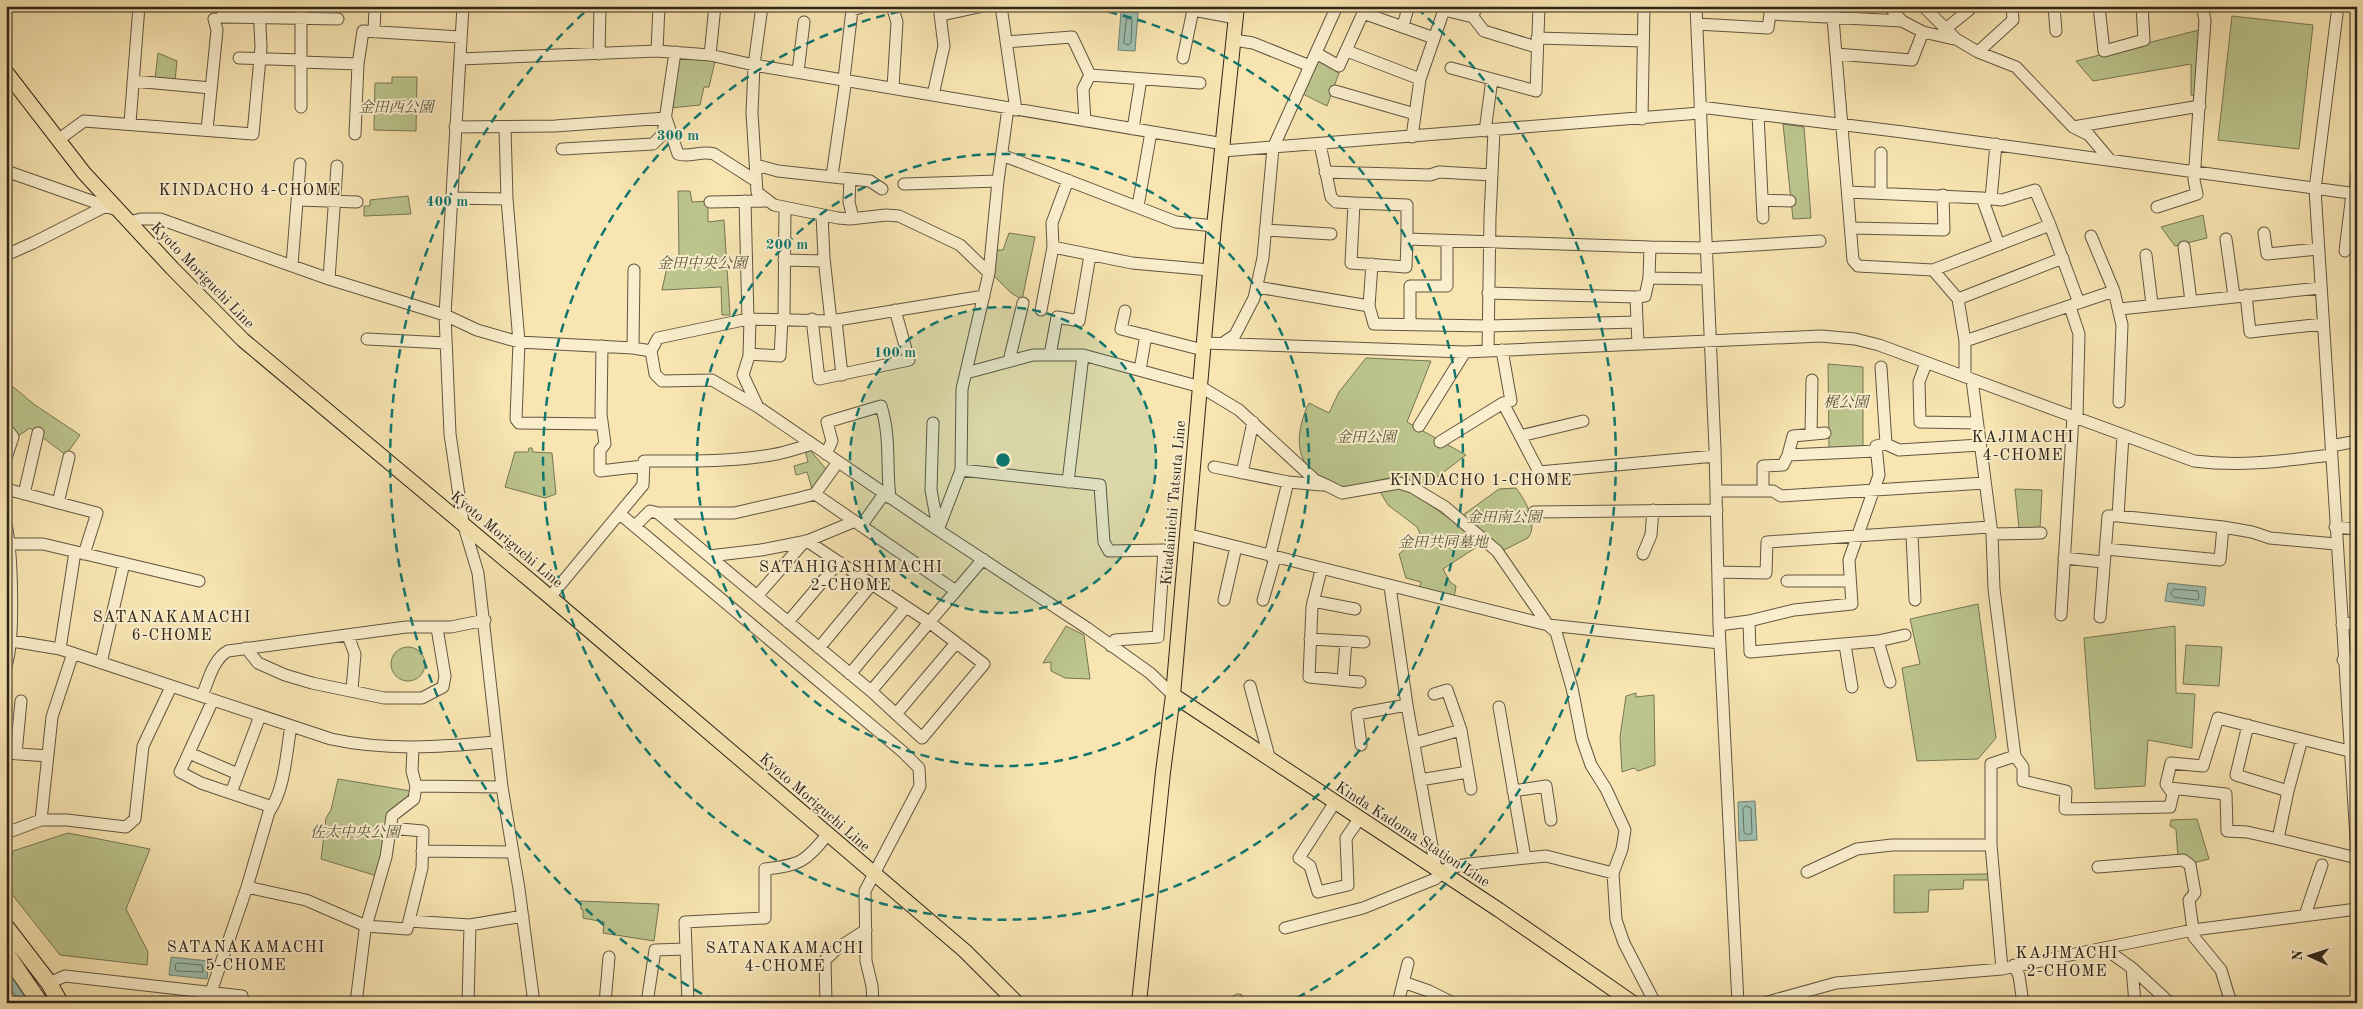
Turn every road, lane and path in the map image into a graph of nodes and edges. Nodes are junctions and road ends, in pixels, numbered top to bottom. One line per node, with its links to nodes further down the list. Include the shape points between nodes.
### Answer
1 (139, 6): 74 (street)
2 (375, 6): 41 (street)
3 (462, 6): 43 (street)
4 (600, 6): 55 (street)
5 (659, 6): 50 (street)
6 (715, 6): 57 (street)
7 (761, 6): 64 (street)
8 (865, 6): 25 (street)
9 (892, 6): 77 (street, via 897,22)
10 (983, 6): 28 (street)
11 (1001, 6): 48 (street)
12 (1337, 6): 54 (street)
13 (1539, 6): 49 (street)
14 (1644, 6): 47 (street)
15 (1696, 6): 37 (street)
16 (1889, 6): 35 (street)
17 (1923, 6): 39 (street)
18 (1969, 6): 39 (street, via 1969,10)
19 (2012, 6): 53 (street, via 2012,20)
20 (2054, 6): 40 (street)
21 (2099, 6): 22 (street, via 2104,51 2144,40)
22 (2142, 6)
23 (2202, 6): 81 (street, via 2206,20)
24 (2338, 6): 124 (street)
25 (852, 8): 70 (street)
26 (1408, 8): 38 (street)
27 (1771, 10): 33 (street); 37 (street, via 1768,28)
28 (940, 11): 79 (street, via 944,46)
29 (260, 12): 30 (street); 60 (street); 76 (street, via 217,18)
30 (301, 12): 34 (street); 62 (street)
31 (1236, 12): 46 (main road, Kitadainichi Tatsuta Line); 59 (street, via 1193,10)
32 (1474, 12): 44 (street, via 1444,10); 49 (street, via 1484,30)
33 (1833, 12): 35 (street); 56 (street)
34 (338, 19)
35 (1902, 21): 42 (street)
36 (804, 22): 68 (street)
37 (1697, 24): 83 (street)
38 (1403, 26): 44 (street); 51 (street, via 1363,13)
39 (1944, 30): 45 (street)
40 (2056, 31)
41 (374, 32): 43 (street); 63 (street, via 363,31)
42 (1923, 32): 45 (street); 56 (street, via 1912,60)
43 (461, 37): 61 (street)
44 (1434, 38): 72 (street)
45 (1956, 39): 53 (street)
46 (1234, 40): 65 (street, via 1254,43); 103 (main road, Kitadainichi Tatsuta Line)
47 (1643, 41): 49 (street); 87 (street)
48 (1006, 42): 69 (street, via 1072,36); 82 (street)
49 (1537, 42): 73 (street, via 1536,91)
50 (656, 51): 52 (street); 55 (street)
51 (1347, 51): 54 (street, via 1339,66); 72 (street)
52 (675, 52): 57 (street); 86 (street)
53 (1978, 52): 92 (street, via 2016,67)
54 (1316, 53): 65 (street)
55 (599, 54): 61 (street)
56 (1836, 54): 90 (street)
57 (710, 55): 64 (street)
58 (239, 58): 60 (street)
59 (1183, 58)
60 (260, 59): 62 (street); 95 (street, via 253,134)
61 (460, 59): 91 (street)
62 (301, 61): 63 (street); 80 (street)
63 (358, 64): 98 (street)
64 (754, 65): 68 (street); 111 (street, via 752,113)
65 (1310, 66): 104 (street)
66 (1451, 68): 73 (street)
67 (6, 72): 100 (main road, Kyoto Moriguchi Line)
68 (798, 72): 70 (street)
69 (1090, 75): 71 (street); 88 (street, via 1083,89)
70 (845, 79): 77 (street); 117 (street)
71 (1141, 79): 75 (street); 94 (street)
72 (1420, 79): 84 (street)
73 (1492, 79): 96 (street)
74 (133, 81): 76 (street); 89 (street)
75 (1200, 83)
76 (211, 88): 95 (street)
77 (893, 88): 79 (street)
78 (1335, 92): 84 (street)
79 (933, 94): 82 (street)
80 (301, 106)
81 (2200, 106): 92 (street); 114 (street)
82 (1012, 109): 88 (street); 107 (street)
83 (1700, 110): 85 (street); 87 (street); 165 (street)
84 (1415, 114): 99 (street)
85 (1758, 114): 90 (street); 133 (street)
86 (666, 118): 93 (street); 105 (street, via 663,134 653,144); 121 (street, via 678,154 714,154)
87 (1642, 119): 96 (street)
88 (1085, 121): 94 (street)
89 (130, 123): 95 (street); 100 (street, via 84,121)
90 (1843, 124): 102 (street); 125 (street)
91 (455, 127): 93 (street); 129 (street)
92 (2073, 127): 108 (street, via 2089,135)
93 (505, 128): 131 (street)
94 (1133, 129): 97 (street)
95 (207, 130)
96 (1490, 131): 99 (street); 116 (street)
97 (1151, 132): 103 (street); 141 (street)
98 (355, 134)
99 (1412, 137): 101 (street)
100 (58, 140): 143 (main road, Kyoto Moriguchi Line)
101 (1320, 144): 104 (street); 113 (street)
102 (1996, 144): 108 (street); 130 (street)
103 (1223, 147): 104 (street); 150 (main road, Kitadainichi Tatsuta Line)
104 (1273, 148): 152 (street)
105 (562, 149)
106 (1881, 153): 126 (street)
107 (1002, 155): 119 (street); 120 (street)
108 (2110, 160): 114 (street)
109 (300, 164): 132 (street)
110 (337, 166): 137 (street)
111 (756, 166): 117 (street); 121 (street)
112 (6, 171): 143 (street)
113 (1325, 172): 116 (street); 140 (street, via 1331,197 1336,202)
114 (2196, 172): 124 (street); 142 (street, via 2197,194)
115 (2357, 173): 127 (street)
116 (1492, 175): 160 (street)
117 (832, 176): 118 (street)
118 (850, 179): 123 (street, via 870,182); 146 (street, via 849,202)
119 (998, 180): 122 (street); 179 (street)
120 (1068, 180): 141 (street); 162 (street, via 1052,223)
121 (756, 181): 135 (street, via 757,192)
122 (904, 184)
123 (882, 189)
124 (2315, 189): 127 (street); 166 (street)
125 (1848, 192): 126 (street); 151 (street)
126 (1881, 193): 128 (street)
127 (2355, 194): 167 (street)
128 (1943, 195): 130 (street); 151 (street, via 1944,230)
129 (451, 198): 131 (street); 201 (street)
130 (1986, 198): 149 (street, via 2002,200 2035,190); 161 (street)
131 (507, 199): 214 (street)
132 (298, 200): 137 (street); 175 (street)
133 (1762, 200): 136 (street); 147 (street)
134 (745, 201): 135 (street); 139 (street); 202 (street)
135 (767, 201): 144 (street)
136 (1790, 201)
137 (334, 202): 138 (street); 181 (street)
138 (357, 202)
139 (710, 202)
140 (1354, 203): 156 (street, via 1407,205); 174 (street, via 1351,263)
141 (1138, 206): 150 (street, via 1176,222)
142 (2157, 207)
143 (111, 208): 148 (main road, Kyoto Moriguchi Line); 168 (street)
144 (785, 208): 145 (street); 172 (street)
145 (822, 215): 146 (street); 173 (street)
146 (853, 218): 179 (street, via 899,216 960,245)
147 (1763, 218)
148 (129, 222): 175 (street, via 160,220); 288 (main road, Kyoto Moriguchi Line, via 243,340)
149 (2050, 225): 161 (street); 171 (street)
150 (1214, 226): 177 (main road, Kitadainichi Tatsuta Line)
151 (1851, 228): 178 (street, via 1852,260 1858,266)
152 (1266, 230): 154 (street); 183 (street)
153 (2264, 233): 166 (street, via 2267,254)
154 (1331, 234)
155 (2091, 236): 185 (street)
156 (1407, 239): 158 (street); 174 (street, via 1406,267)
157 (2226, 239): 189 (street)
158 (1447, 241): 160 (street); 207 (street, via 1447,286 1410,286)
159 (1820, 241): 165 (street)
160 (1489, 242): 163 (street); 186 (street)
161 (1999, 244): 178 (street)
162 (1053, 247): 169 (street); 199 (street)
163 (1650, 247): 165 (street); 180 (street)
164 (2184, 247): 192 (street)
165 (1706, 248): 182 (street)
166 (2318, 249): 184 (street)
167 (2345, 251)
168 (6, 255)
169 (1090, 255): 177 (street, via 1132,263); 226 (street, via 1079,321 1057,317)
170 (2146, 255): 194 (street)
171 (2062, 258): 191 (street); 195 (street)
172 (784, 260): 173 (street); 203 (street)
173 (824, 261): 205 (street)
174 (1372, 264): 196 (street)
175 (292, 265): 181 (street)
176 (634, 270): 220 (street)
177 (1210, 270): 219 (main road, Kitadainichi Tatsuta Line)
178 (1933, 270): 191 (street)
179 (989, 273): 188 (street)
180 (1649, 278): 182 (street); 190 (street, via 1645,296)
181 (329, 279): 201 (street)
182 (1707, 279): 212 (street)
183 (1257, 287): 196 (street); 216 (street, via 1235,335)
184 (2320, 288): 187 (street); 208 (street)
185 (2114, 291): 195 (street); 197 (street)
186 (1488, 293): 190 (street); 209 (street)
187 (2246, 295): 189 (street); 208 (street, via 2250,332)
188 (984, 296): 198 (street); 232 (street)
189 (2234, 296): 192 (street)
190 (1636, 297): 206 (street)
191 (1958, 298): 213 (street)
192 (2191, 300): 194 (street)
193 (1023, 303): 228 (street)
194 (2152, 304): 197 (street)
195 (2075, 305): 213 (street); 240 (street, via 2079,334)
196 (1369, 306): 207 (street, via 1374,324)
197 (2120, 309): 237 (street)
198 (895, 310): 205 (street); 233 (street, via 909,360)
199 (1040, 310)
200 (1125, 311): 210 (street, via 1121,329)
201 (445, 316): 214 (street, via 477,330); 215 (street)
202 (749, 318): 203 (street); 221 (street, via 658,338); 225 (street)
203 (783, 319): 204 (street); 225 (street, via 780,356)
204 (812, 319): 205 (street); 233 (street, via 819,380)
205 (834, 320): 233 (street)
206 (1637, 322): 209 (street); 217 (street)
207 (1410, 324): 209 (street)
208 (2322, 324): 258 (street)
209 (1488, 326): 223 (street)
210 (1146, 335): 219 (street); 231 (street)
211 (367, 339): 215 (street)
212 (1710, 341): 217 (street); 229 (street, via 1821,336 1855,339); 262 (street)
213 (1965, 341): 234 (street)
214 (519, 342): 218 (street); 245 (street, via 516,419 519,423)
215 (446, 343): 288 (street, via 450,434)
216 (1223, 344): 219 (street); 224 (street)
217 (1638, 344): 222 (street)
218 (602, 346): 220 (street); 245 (street)
219 (1203, 346): 236 (main road, Kitadainichi Tatsuta Line)
220 (633, 348): 221 (street)
221 (651, 350): 239 (street, via 656,374 662,381 712,380)
222 (1502, 350): 223 (street); 238 (street, via 1511,401)
223 (1488, 351): 224 (street)
224 (1465, 352): 246 (street)
225 (749, 354): 239 (street, via 743,375)
226 (1050, 355): 227 (street); 228 (street, via 1033,355)
227 (1082, 356): 231 (street); 270 (street)
228 (1009, 362): 232 (street)
229 (1926, 363): 234 (street); 244 (street, via 1919,382 1920,422)
230 (1881, 367): 256 (street)
231 (1140, 370): 236 (street)
232 (966, 372): 268 (street, via 962,388)
233 (842, 374)
234 (1969, 379): 240 (street); 244 (street)
235 (1812, 380): 250 (street)
236 (1200, 387): 242 (street, via 1229,403); 298 (main road, Kitadainichi Tatsuta Line)
237 (2119, 402)
238 (1503, 403): 252 (street); 254 (street)
239 (758, 407): 255 (street)
240 (2075, 416): 251 (street); 310 (street)
241 (1583, 421): 252 (street)
242 (1253, 422): 269 (street); 273 (street, via 1315,480)
243 (933, 423): 295 (street, via 931,490)
244 (1977, 423): 257 (street)
245 (602, 424): 266 (street, via 605,444 600,450 600,471)
246 (1419, 426)
247 (6, 428): 264 (street, via 13,436)
248 (38, 433): 278 (street)
249 (1825, 433): 250 (street)
250 (1811, 434): 261 (street, via 1793,436)
251 (2123, 435): 258 (street, via 2194,461 2220,464 2260,464); 287 (street)
252 (1520, 436): 262 (street, via 1538,472)
253 (2357, 441): 258 (street)
254 (1440, 442)
255 (812, 444): 260 (street); 266 (street, via 772,455 706,461 644,461)
256 (1886, 444): 257 (street, via 1899,450); 259 (street, via 1876,446)
257 (1980, 445): 272 (street)
258 (2331, 450): 292 (street)
259 (1876, 451): 261 (street); 275 (street, via 1879,475)
260 (826, 454): 265 (street); 280 (street, via 832,441 827,422 881,406 890,454)
261 (1788, 455): 277 (street, via 1783,465 1763,466)
262 (1715, 456): 276 (street)
263 (69, 457): 281 (street)
264 (6, 458)
265 (838, 462): 279 (street); 280 (street)
266 (644, 466): 286 (street, via 643,485)
267 (1214, 467): 269 (street)
268 (961, 470): 270 (street); 295 (street)
269 (1242, 473): 271 (street)
270 (1068, 482): 352 (street, via 1100,485 1104,542 1109,551 1164,550 1158,637 1115,640)
271 (1288, 482): 273 (street); 309 (street)
272 (1985, 483): 275 (street); 296 (street)
273 (1326, 485): 338 (street, via 1342,493 1399,484 1412,487 1446,507 1498,551)
274 (6, 489): 278 (street)
275 (1875, 490): 277 (street, via 1782,496 1773,491); 300 (street)
276 (1716, 491): 277 (street); 283 (street)
277 (1763, 491)
278 (24, 494): 281 (street)
279 (815, 494): 285 (street, via 734,513); 290 (street)
280 (887, 496): 290 (street); 295 (street)
281 (58, 502): 306 (street, via 97,513)
282 (1653, 510): 283 (street); 284 (street); 307 (street, via 1651,535)
283 (1717, 510): 316 (street)
284 (1534, 512)
285 (658, 513): 291 (street, via 650,511); 308 (street)
286 (620, 514): 291 (street); 324 (street)
287 (2118, 516): 293 (street); 305 (street, via 2108,516)
288 (463, 523): 324 (main road, Kyoto Moriguchi Line); 333 (street, via 478,573)
289 (6, 524): 302 (street)
290 (857, 524): 301 (street); 322 (street)
291 (634, 526): 423 (street, via 919,768 920,786)
292 (2335, 527): 294 (street); 303 (street)
293 (2223, 528): 303 (street, via 2270,538); 305 (street, via 2220,560)
294 (2357, 529)
295 (938, 530): 311 (street)
296 (1991, 530): 297 (street); 299 (street); 391 (street, via 1994,589)
297 (2041, 532)
298 (1186, 534): 304 (street); 371 (main road, Kitadainichi Tatsuta Line)
299 (1912, 534): 300 (street); 327 (street)
300 (1858, 537): 316 (street, via 1767,542 1766,573); 317 (street, via 1849,560)
301 (806, 541): 308 (street); 312 (street); 323 (street)
302 (10, 544): 306 (street, via 43,544); 345 (street)
303 (2336, 544): 339 (street)
304 (1236, 547): 309 (street); 325 (street)
305 (2106, 549): 313 (street)
306 (80, 553): 314 (street); 355 (street)
307 (1643, 554)
308 (709, 556): 323 (street)
309 (1272, 557): 315 (street); 326 (street)
310 (2064, 558): 313 (street); 331 (street)
311 (983, 559): 322 (street); 352 (street)
312 (839, 562): 320 (street); 335 (street)
313 (2103, 562): 332 (street)
314 (124, 563): 318 (street); 359 (street)
315 (1321, 570): 321 (street); 328 (street)
316 (1718, 572): 340 (street)
317 (1850, 580): 319 (street); 334 (street, via 1852,604 1794,610)
318 (199, 581)
319 (1786, 581)
320 (872, 584): 329 (street); 354 (street)
321 (1390, 587): 338 (street); 374 (street)
322 (956, 591): 336 (street)
323 (757, 596): 335 (street)
324 (550, 597): 411 (main road, Kyoto Moriguchi Line)
325 (1224, 600)
326 (1263, 600)
327 (1915, 600)
328 (1313, 601): 330 (street); 344 (street)
329 (906, 607): 336 (street); 361 (street)
330 (1355, 609)
331 (2061, 615)
332 (2100, 617)
333 (485, 620): 341 (street); 383 (street)
334 (1749, 621): 340 (street); 351 (street, via 1750,652)
335 (788, 622): 354 (street)
336 (929, 622): 349 (street); 369 (street)
337 (2357, 622): 339 (street)
338 (1548, 625): 350 (street); 424 (street, via 1556,632 1591,765 1625,830)
339 (2342, 625): 357 (street)
340 (1718, 626): 350 (street)
341 (437, 628): 343 (street, via 406,627); 368 (street, via 445,676 443,687 427,696 405,699 384,698)
342 (1905, 635): 347 (street)
343 (348, 636): 353 (street); 368 (street, via 355,654)
344 (1310, 638): 346 (street); 362 (street, via 1308,677)
345 (8, 641): 355 (street); 360 (street)
346 (1346, 641): 348 (street); 362 (street)
347 (1878, 641): 351 (street); 364 (street)
348 (1364, 642)
349 (956, 643): 376 (street); 376 (street, via 984,664 922,738)
350 (1720, 643): 466 (street)
351 (1845, 645): 367 (street)
352 (1111, 646): 371 (street, via 1150,672)
353 (246, 648): 368 (street, via 258,663 286,675); 372 (street, via 223,654 212,670)
354 (819, 648): 361 (street)
355 (60, 649): 356 (street)
356 (72, 653): 359 (street); 390 (street, via 52,717)
357 (2343, 660): 358 (street); 380 (street)
358 (2357, 660)
359 (102, 663): 366 (street)
360 (6, 666)
361 (850, 674): 369 (street)
362 (1343, 680): 363 (street)
363 (1360, 682)
364 (1890, 682)
365 (1250, 686): 392 (street)
366 (171, 687): 372 (street); 406 (street, via 143,746 135,819 126,827)
367 (1852, 687)
368 (352, 690)
369 (871, 691): 376 (street)
370 (1434, 694): 381 (street, via 1447,690)
371 (1173, 695): 392 (main road, Kinda Kadoma Station Line); 461 (main road, Kitadainichi Tatsuta Line)
372 (208, 698): 377 (street); 389 (street)
373 (21, 701): 388 (street)
374 (1407, 704): 384 (street); 385 (street, via 1356,714)
375 (1499, 707): 400 (street)
376 (896, 714)
377 (260, 716): 379 (street); 394 (street)
378 (2248, 725): 382 (street); 398 (street, via 2218,718 2203,766 2171,762 2166,784); 401 (street, via 2236,775)
379 (291, 726): 386 (street, via 349,743); 404 (street, via 284,772)
380 (2352, 727): 387 (street)
381 (1460, 730): 384 (street); 393 (street)
382 (2302, 739): 387 (street); 401 (street)
383 (496, 742): 386 (street); 397 (street)
384 (1414, 743): 395 (street)
385 (1361, 744)
386 (413, 748): 396 (street, via 412,771)
387 (2350, 751): 408 (street)
388 (11, 753): 390 (street)
389 (189, 753): 394 (street); 402 (street, via 180,772)
390 (48, 756): 406 (street)
391 (2015, 756): 398 (street, via 2023,768 2023,781 2066,791 2065,809 2170,807 2174,794); 413 (street, via 1991,764)
392 (1270, 760): 403 (main road, Kinda Kadoma Station Line)
393 (1468, 772): 395 (street); 399 (street)
394 (238, 774): 402 (street)
395 (1420, 780): 421 (street)
396 (416, 786): 397 (street); 409 (street, via 414,800 392,816)
397 (502, 787): 415 (street)
398 (2170, 788): 412 (street, via 2226,794 2227,831)
399 (1471, 789)
400 (1513, 791): 407 (street, via 1546,786); 417 (street)
401 (2288, 791): 412 (street)
402 (231, 793): 404 (street)
403 (1335, 802): 405 (main road, Kinda Kadoma Station Line); 405 (street, via 1299,858 1310,866 1318,892 1348,886 1346,838)
404 (272, 807): 425 (street)
405 (1360, 818): 421 (main road, Kinda Kadoma Station Line)
406 (41, 820): 410 (street)
407 (1551, 820)
408 (2356, 821): 416 (street)
409 (390, 828): 414 (street, via 422,831); 431 (street, via 386,857)
410 (6, 833)
411 (828, 834): 423 (main road, Kyoto Moriguchi Line); 437 (street, via 806,858 793,866 765,869 765,918 685,922)
412 (2278, 839): 418 (street)
413 (1991, 845): 422 (street, via 1892,845 1857,849); 443 (street)
414 (422, 851): 415 (street); 429 (street, via 422,868)
415 (513, 852): 428 (street)
416 (2357, 854)
417 (1525, 858): 421 (street); 424 (street, via 1546,856)
418 (2357, 858)
419 (2322, 865): 427 (street)
420 (2098, 868): 435 (street, via 2183,860 2190,865 2195,893 2189,900)
421 (1438, 871): 433 (street, via 1435,880 1363,908); 464 (main road, Kinda Kadoma Station Line)
422 (1806, 872)
423 (873, 873): 434 (street, via 865,891); 460 (main road, Kyoto Moriguchi Line, via 965,951)
424 (1613, 874): 465 (street, via 1616,920 1624,943)
425 (247, 887): 431 (street, via 306,900); 446 (street)
426 (2357, 909): 427 (street)
427 (2305, 915): 435 (street)
428 (522, 916): 430 (street); 454 (street)
429 (409, 921): 430 (street); 431 (street, via 407,929)
430 (470, 925): 453 (street)
431 (366, 926): 452 (street)
432 (6, 927): 445 (highway)
433 (1285, 928)
434 (866, 930): 458 (street, via 825,960); 459 (street, via 866,962)
435 (2193, 930): 436 (street); 471 (street, via 2194,937 2221,970)
436 (2104, 948): 441 (street); 442 (street)
437 (686, 949): 456 (street, via 654,950); 457 (street)
438 (6, 953): 449 (highway)
439 (609, 957): 455 (street)
440 (1408, 963): 444 (street)
441 (2014, 965): 443 (street); 468 (street)
442 (2132, 968): 469 (street); 470 (street)
443 (2002, 969): 467 (street, via 1836,983)
444 (1403, 982): 462 (street); 463 (street)
445 (49, 983): 446 (street, via 65,976); 450 (highway)
446 (211, 992): 451 (street, via 242,996)
447 (6, 993): 448 (street)
448 (13, 1003)
449 (40, 1003)
450 (60, 1003)
451 (243, 1003)
452 (356, 1003)
453 (468, 1003)
454 (534, 1003)
455 (605, 1003)
456 (647, 1003)
457 (688, 1003)
458 (826, 1003)
459 (873, 1003)
460 (1017, 1003)
461 (1139, 1003)
462 (1398, 1003)
463 (1453, 1003)
464 (1633, 1003)
465 (1655, 1003)
466 (1738, 1003)
467 (1764, 1003)
468 (2023, 1003)
469 (2135, 1003)
470 (2170, 1003)
471 (2231, 1003)

